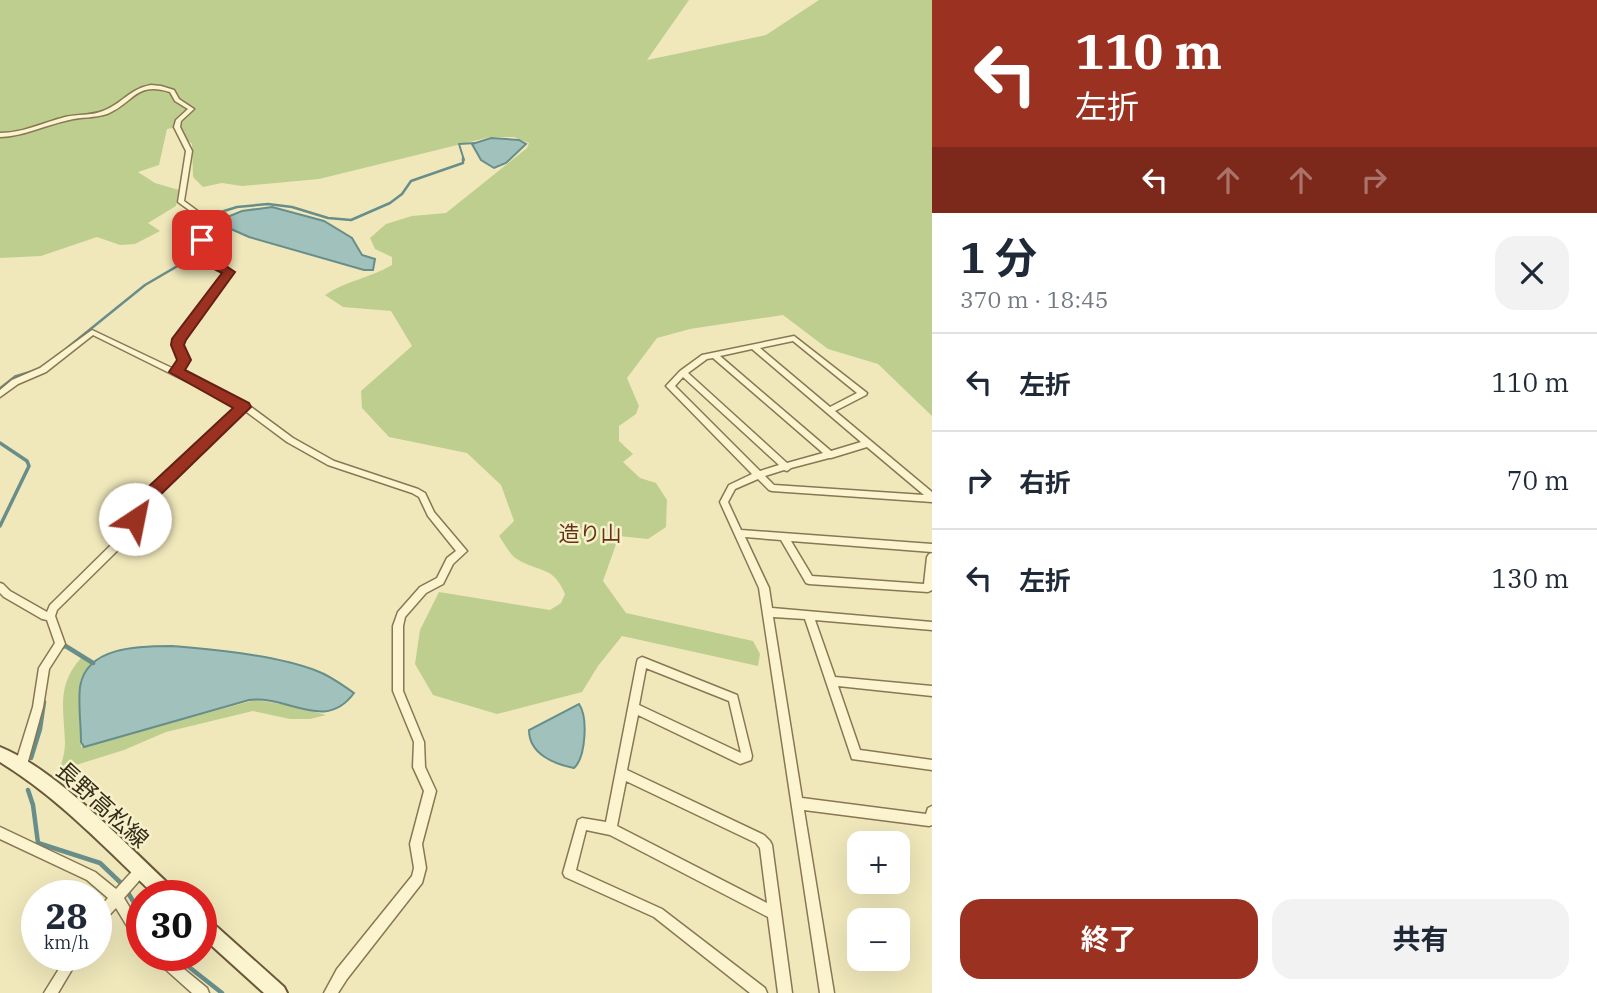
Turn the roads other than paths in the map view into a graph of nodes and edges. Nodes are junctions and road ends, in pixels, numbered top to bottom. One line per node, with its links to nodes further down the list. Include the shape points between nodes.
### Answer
1 (0, 135): 4 (street, via 100,113 142,89 172,92 191,109 177,127 189,151 181,202 200,215 185,228 202,240 218,266 229,272 179,339 184,360)
2 (753, 346): 3 (street); 8 (street); 8 (street, via 794,338 863,393)
3 (714, 355): 5 (street); 10 (street)
4 (176, 372): 6 (street, via 92,332 43,370); 7 (street)
5 (683, 373): 11 (street); 12 (street, via 670,386)
6 (0, 394)
7 (244, 407): 20 (street, via 150,495 125,536 53,608); 46 (street, via 331,463 422,495 431,514 462,551 450,561 440,581 424,590 401,615 398,626 398,691 419,742 419,767 430,791 416,844 418,879)
8 (830, 410): 9 (street)
9 (869, 443): 10 (street); 13 (street)
10 (831, 455): 11 (street)
11 (787, 468): 12 (street)
12 (760, 474): 13 (street, via 772,488); 14 (street, via 732,486 724,502)
13 (932, 498)
14 (738, 533): 15 (street); 19 (street, via 764,588)
15 (783, 536): 16 (street); 17 (street, via 808,580 928,588)
16 (932, 548)
17 (932, 556)
18 (0, 587): 20 (street)
19 (768, 612): 21 (street); 30 (street)
20 (51, 616): 27 (street, via 60,644 44,668)
21 (809, 616): 22 (street); 23 (street)
22 (932, 626)
23 (832, 681): 24 (street); 28 (street, via 856,755)
24 (932, 691)
25 (635, 708): 25 (street, via 642,662 733,698 747,756 740,759); 29 (street)
26 (0, 754): 27 (main road, 長野高松線)
27 (21, 765): 34 (main road, 長野高松線)
28 (932, 765)
29 (621, 773): 32 (street); 39 (street, via 760,839 766,845)
30 (797, 803): 31 (street, via 929,820); 49 (street)
31 (932, 812)
32 (611, 829): 39 (street); 47 (street, via 582,824 569,873 658,913)
33 (0, 833): 36 (street)
34 (136, 875): 35 (main road, 長野高松線); 36 (street)
35 (144, 880)
36 (119, 893): 37 (street); 38 (street)
37 (112, 902)
38 (126, 907)
39 (774, 913): 48 (street)
40 (217, 938): 45 (main road)
41 (65, 971): 43 (street)
42 (176, 971): 44 (street)
43 (51, 993)
44 (202, 993)
45 (278, 993)
46 (331, 993)
47 (760, 993)
48 (785, 993)
49 (828, 993)

